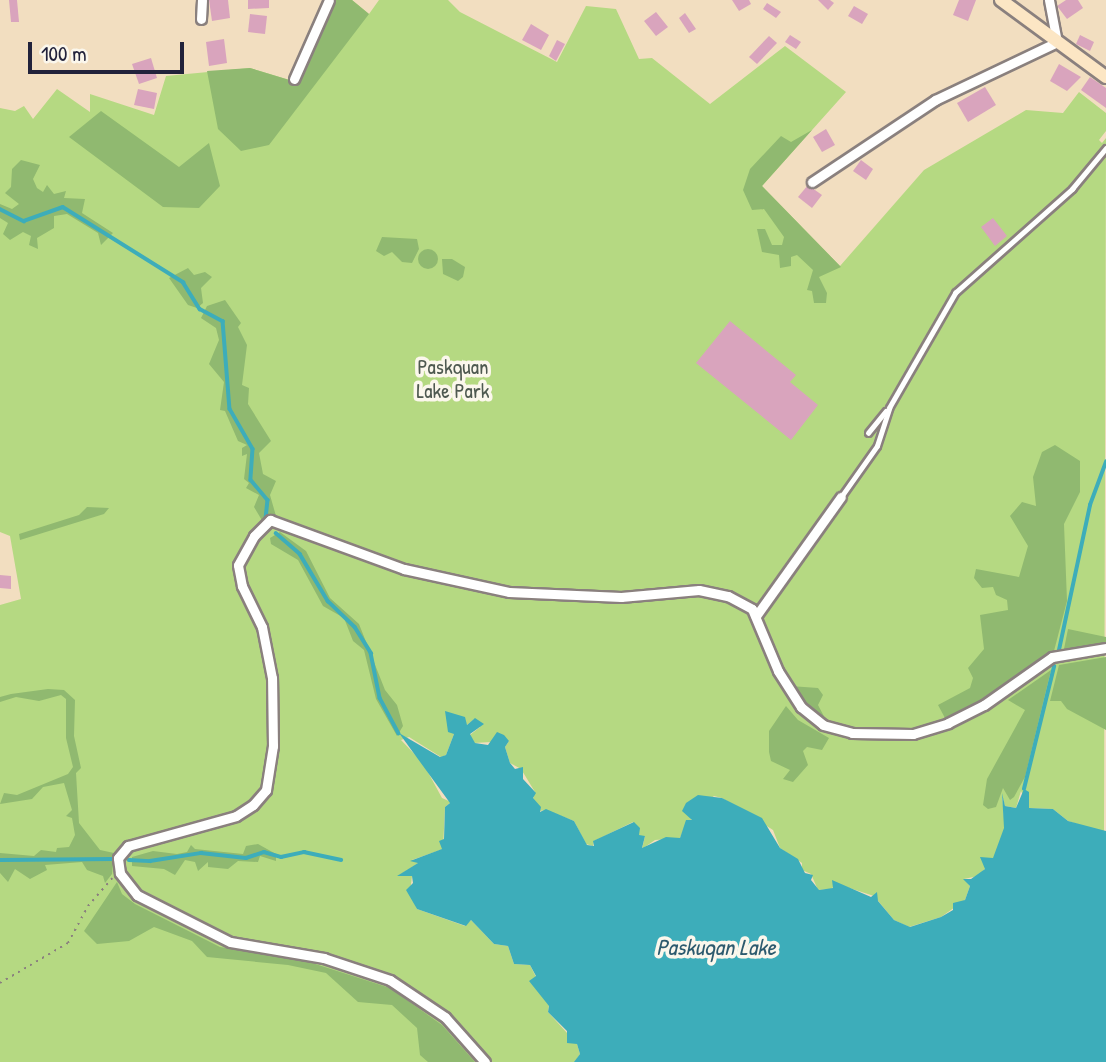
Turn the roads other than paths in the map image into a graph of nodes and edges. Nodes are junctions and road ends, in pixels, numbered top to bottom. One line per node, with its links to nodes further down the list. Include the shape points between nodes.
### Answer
1 (202, 0): 5 (street)
2 (328, 0): 8 (street)
3 (1001, 0): 6 (street)
4 (1052, 1): 6 (street)
5 (201, 19)
6 (1057, 41): 7 (street); 10 (street, via 935,100)
7 (1106, 77)
8 (294, 79)
9 (1106, 148): 11 (lane, via 1025,234 965,280)
10 (812, 182)
11 (889, 408): 12 (lane); 13 (lane, via 877,446)
12 (868, 433)
13 (841, 498): 14 (street)
14 (756, 616): 15 (street, via 778,671 812,718 835,730 867,735 913,734 948,723 984,705 1052,657); 16 (street, via 744,603 713,591 544,596 467,584 404,569 270,520 254,536 239,565 242,586 262,627 272,678 273,746 266,790 236,816 128,846 118,858 119,870 137,895 218,937 324,958 390,980 445,1017)
15 (1106, 648)
16 (485, 1062)

